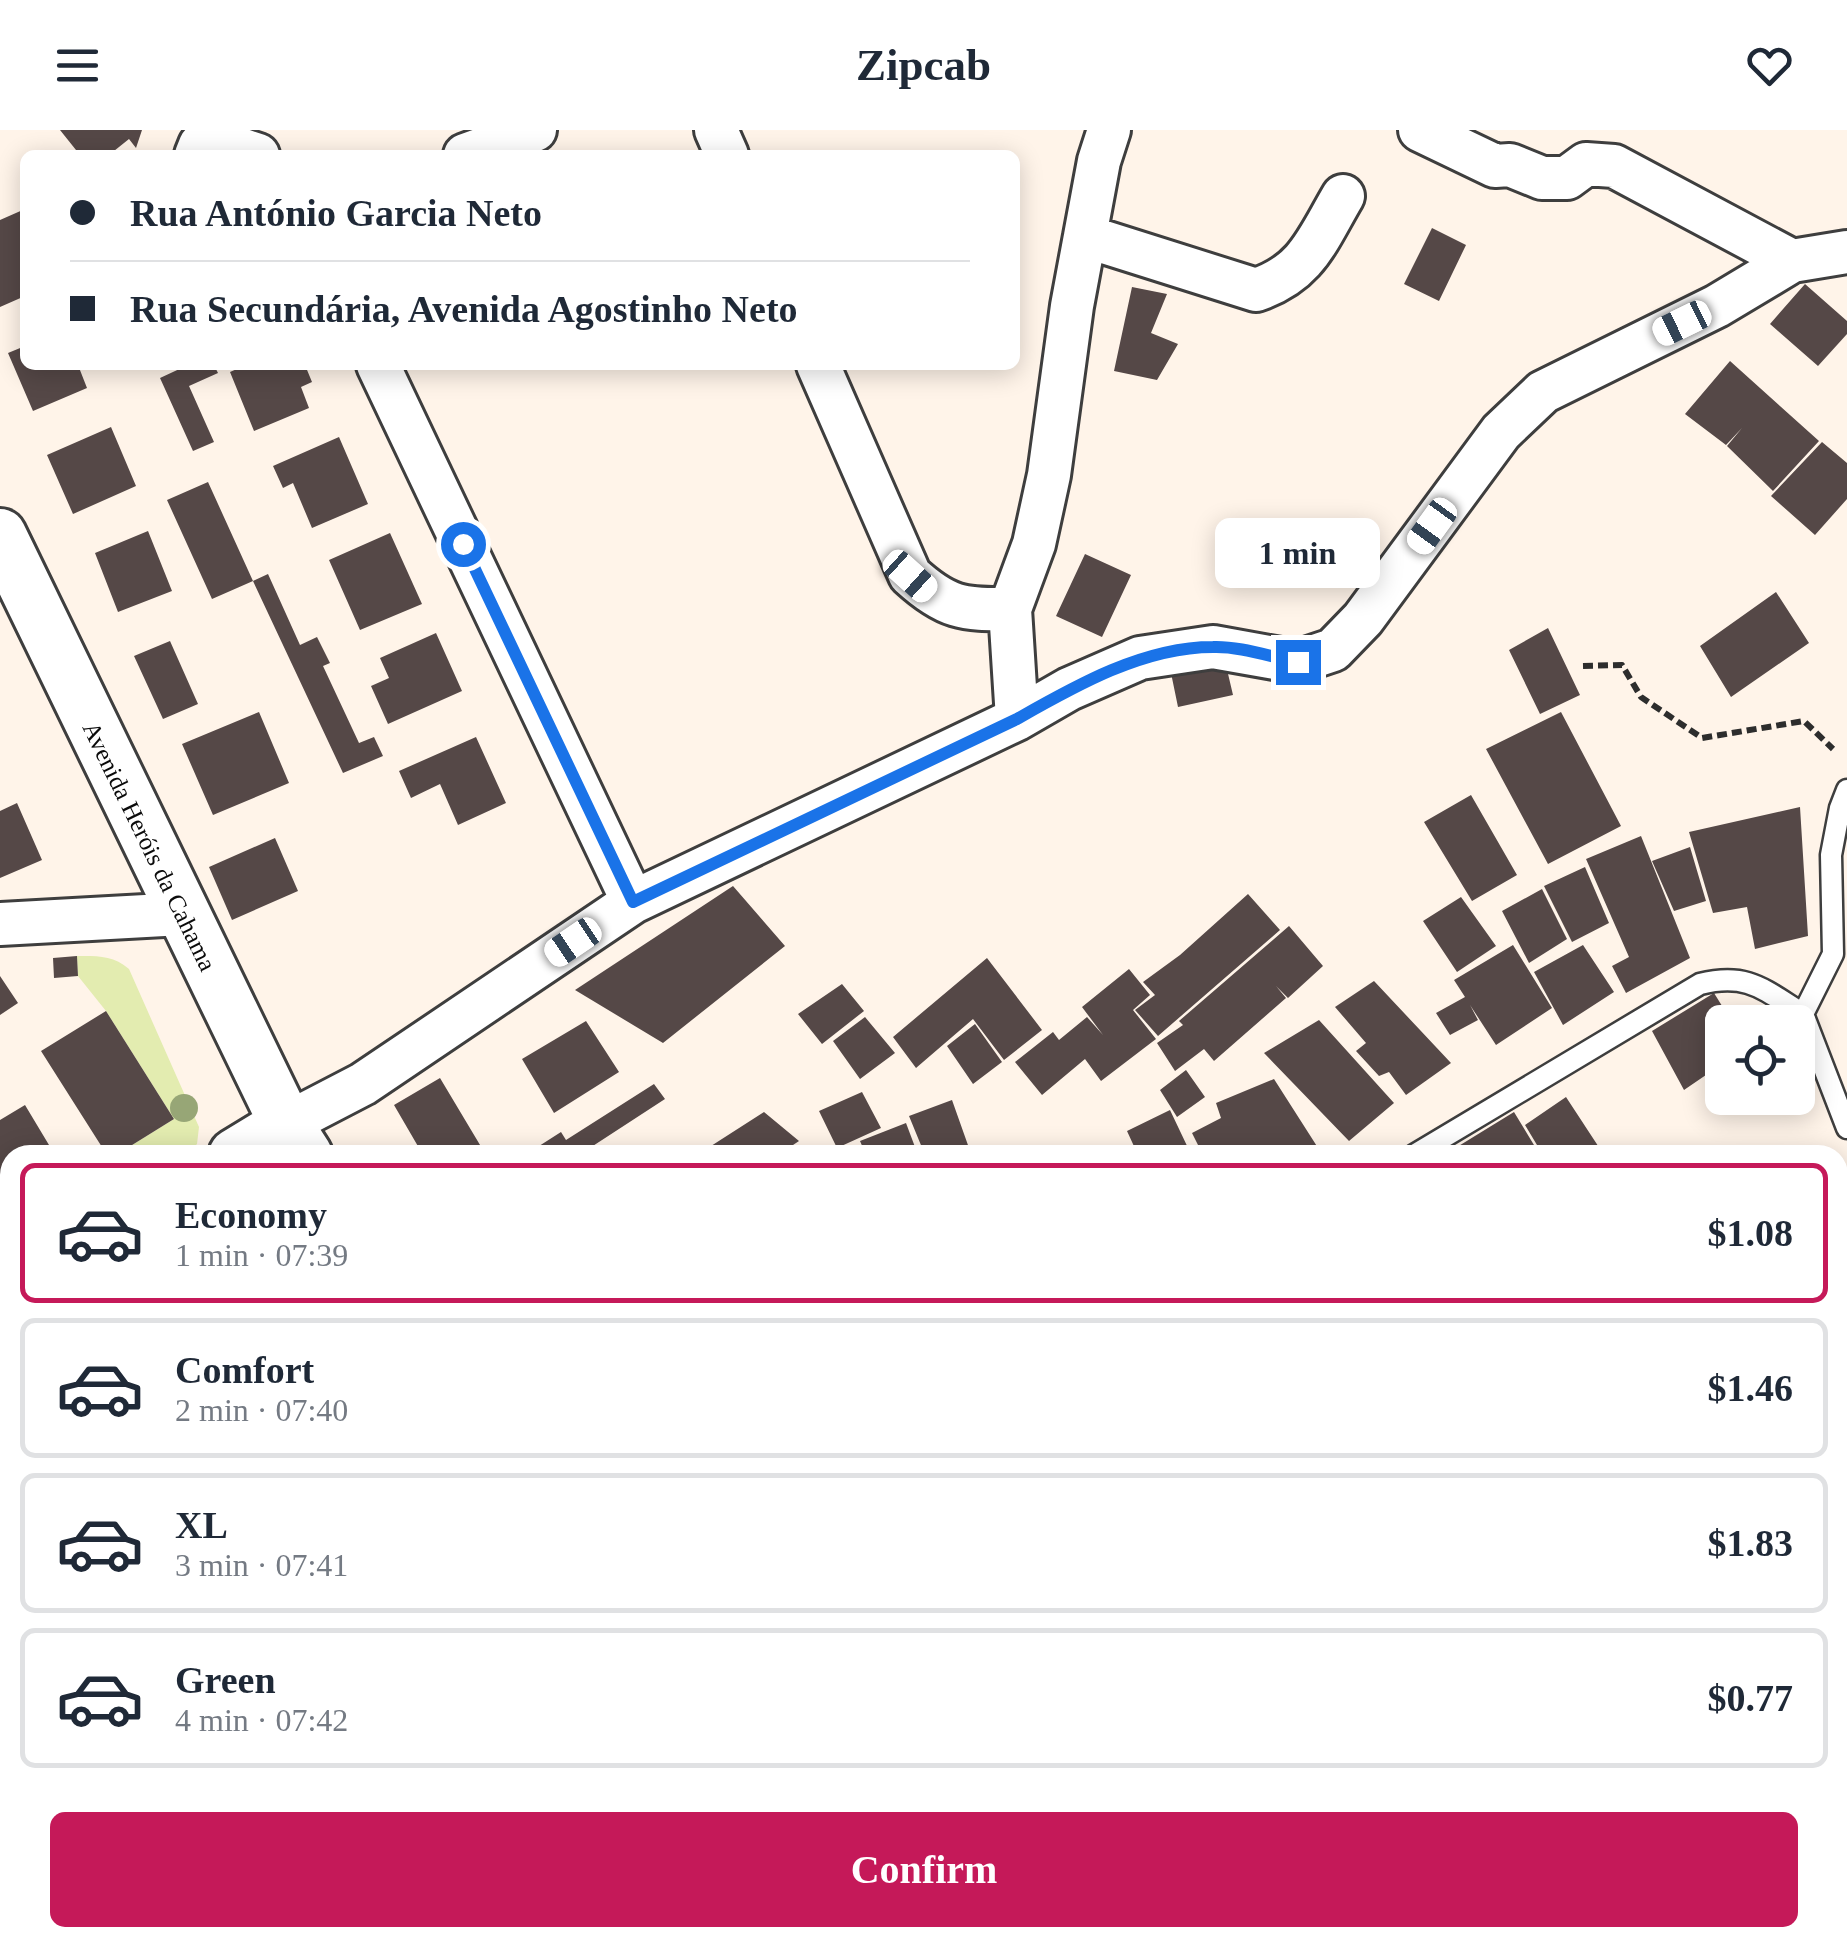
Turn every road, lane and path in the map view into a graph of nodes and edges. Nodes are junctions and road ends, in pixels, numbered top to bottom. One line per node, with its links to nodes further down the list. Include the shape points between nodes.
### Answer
1 (535, 130): 6 (street)
2 (1108, 130): 8 (street)
3 (1420, 130): 10 (street, via 1494,166 1510,164 1542,178 1567,178 1586,164 1614,166)
4 (205, 141): 5 (street)
5 (239, 150)
6 (479, 150)
7 (1343, 196): 8 (street, via 1302,266 1256,290)
8 (1084, 236): 14 (street, via 1049,475)
9 (1847, 252): 10 (street)
10 (1792, 261): 16 (street, via 1543,392 1501,432 1364,619 1333,650 1298,662 1214,646 1140,658)
11 (380, 370): 20 (street)
12 (820, 370): 14 (street, via 910,576 963,610)
13 (0, 535): 21 (street, Avenida Heróis da Cahama)
14 (1010, 609): 16 (street)
15 (1582, 666): 17 (path, via 1622,665 1642,697 1702,738 1804,721)
16 (1017, 719): 20 (street)
17 (1832, 748)
18 (1847, 790): 19 (lane)
19 (1839, 852): 24 (lane, via 1833,954)
20 (633, 902): 27 (street, via 363,1084)
21 (182, 914): 22 (street); 27 (street, Avenida Heróis da Cahama)
22 (0, 924)
23 (1787, 1005): 28 (lane, via 1746,982 1700,984)
24 (1808, 1005)
25 (1815, 1045): 26 (lane)
26 (1847, 1128)
27 (296, 1139)
28 (1431, 1145)

